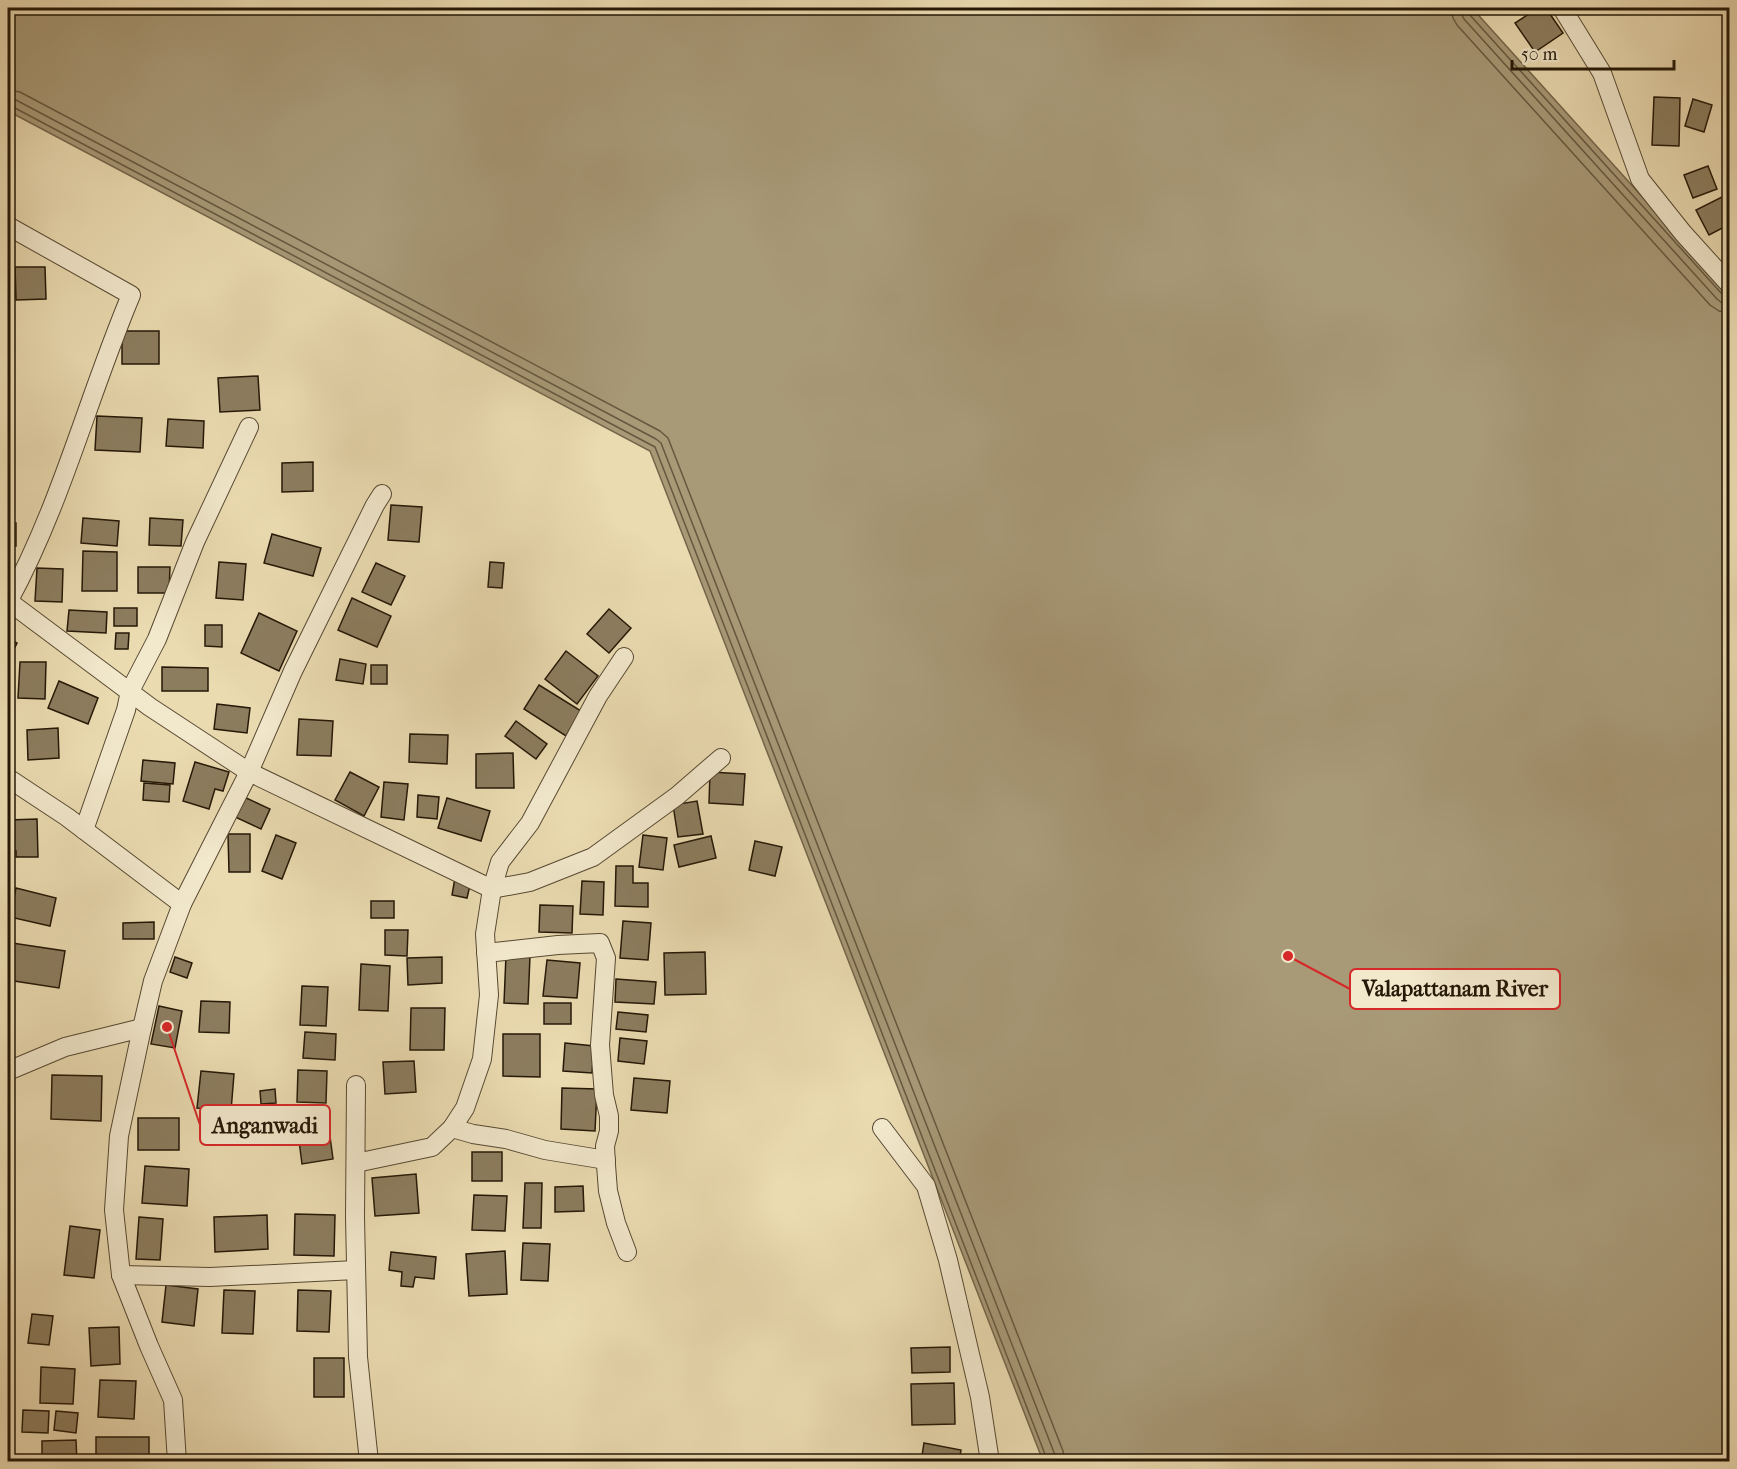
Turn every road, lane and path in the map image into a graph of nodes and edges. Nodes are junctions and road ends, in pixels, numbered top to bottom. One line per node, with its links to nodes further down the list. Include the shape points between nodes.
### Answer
1 (1562, 8): 3 (street, via 1602,73 1640,179)
2 (8, 226): 6 (street, via 131,295 51,512)
3 (1730, 285)
4 (249, 427): 8 (street, via 195,542 157,639)
5 (382, 494): 10 (street, via 293,671)
6 (8, 602): 8 (street)
7 (624, 657): 13 (street, via 588,712 530,823 500,862)
8 (130, 691): 10 (street); 12 (street)
9 (721, 758): 13 (street, via 677,796 593,857 530,882)
10 (249, 772): 13 (street); 14 (street)
11 (8, 778): 12 (street)
12 (84, 830): 14 (street)
13 (492, 889): 15 (street, via 484,934)
14 (182, 904): 16 (street, via 153,981)
15 (486, 953): 19 (street, via 489,995 482,1059 465,1108); 21 (street, via 600,943 606,958 600,1045 609,1116)
16 (142, 1028): 17 (street, via 65,1047); 25 (street, via 119,1136 114,1210)
17 (8, 1071)
18 (356, 1085): 22 (street)
19 (452, 1128): 21 (street); 22 (street, via 432,1147)
20 (882, 1128): 28 (street, via 926,1186 975,1375)
21 (606, 1160): 23 (street, via 608,1191)
22 (356, 1163): 24 (street)
23 (627, 1252)
24 (356, 1270): 25 (street, via 210,1277); 27 (street, via 358,1357)
25 (121, 1275): 26 (street, via 173,1400)
26 (177, 1461)
27 (369, 1461)
28 (990, 1461)

